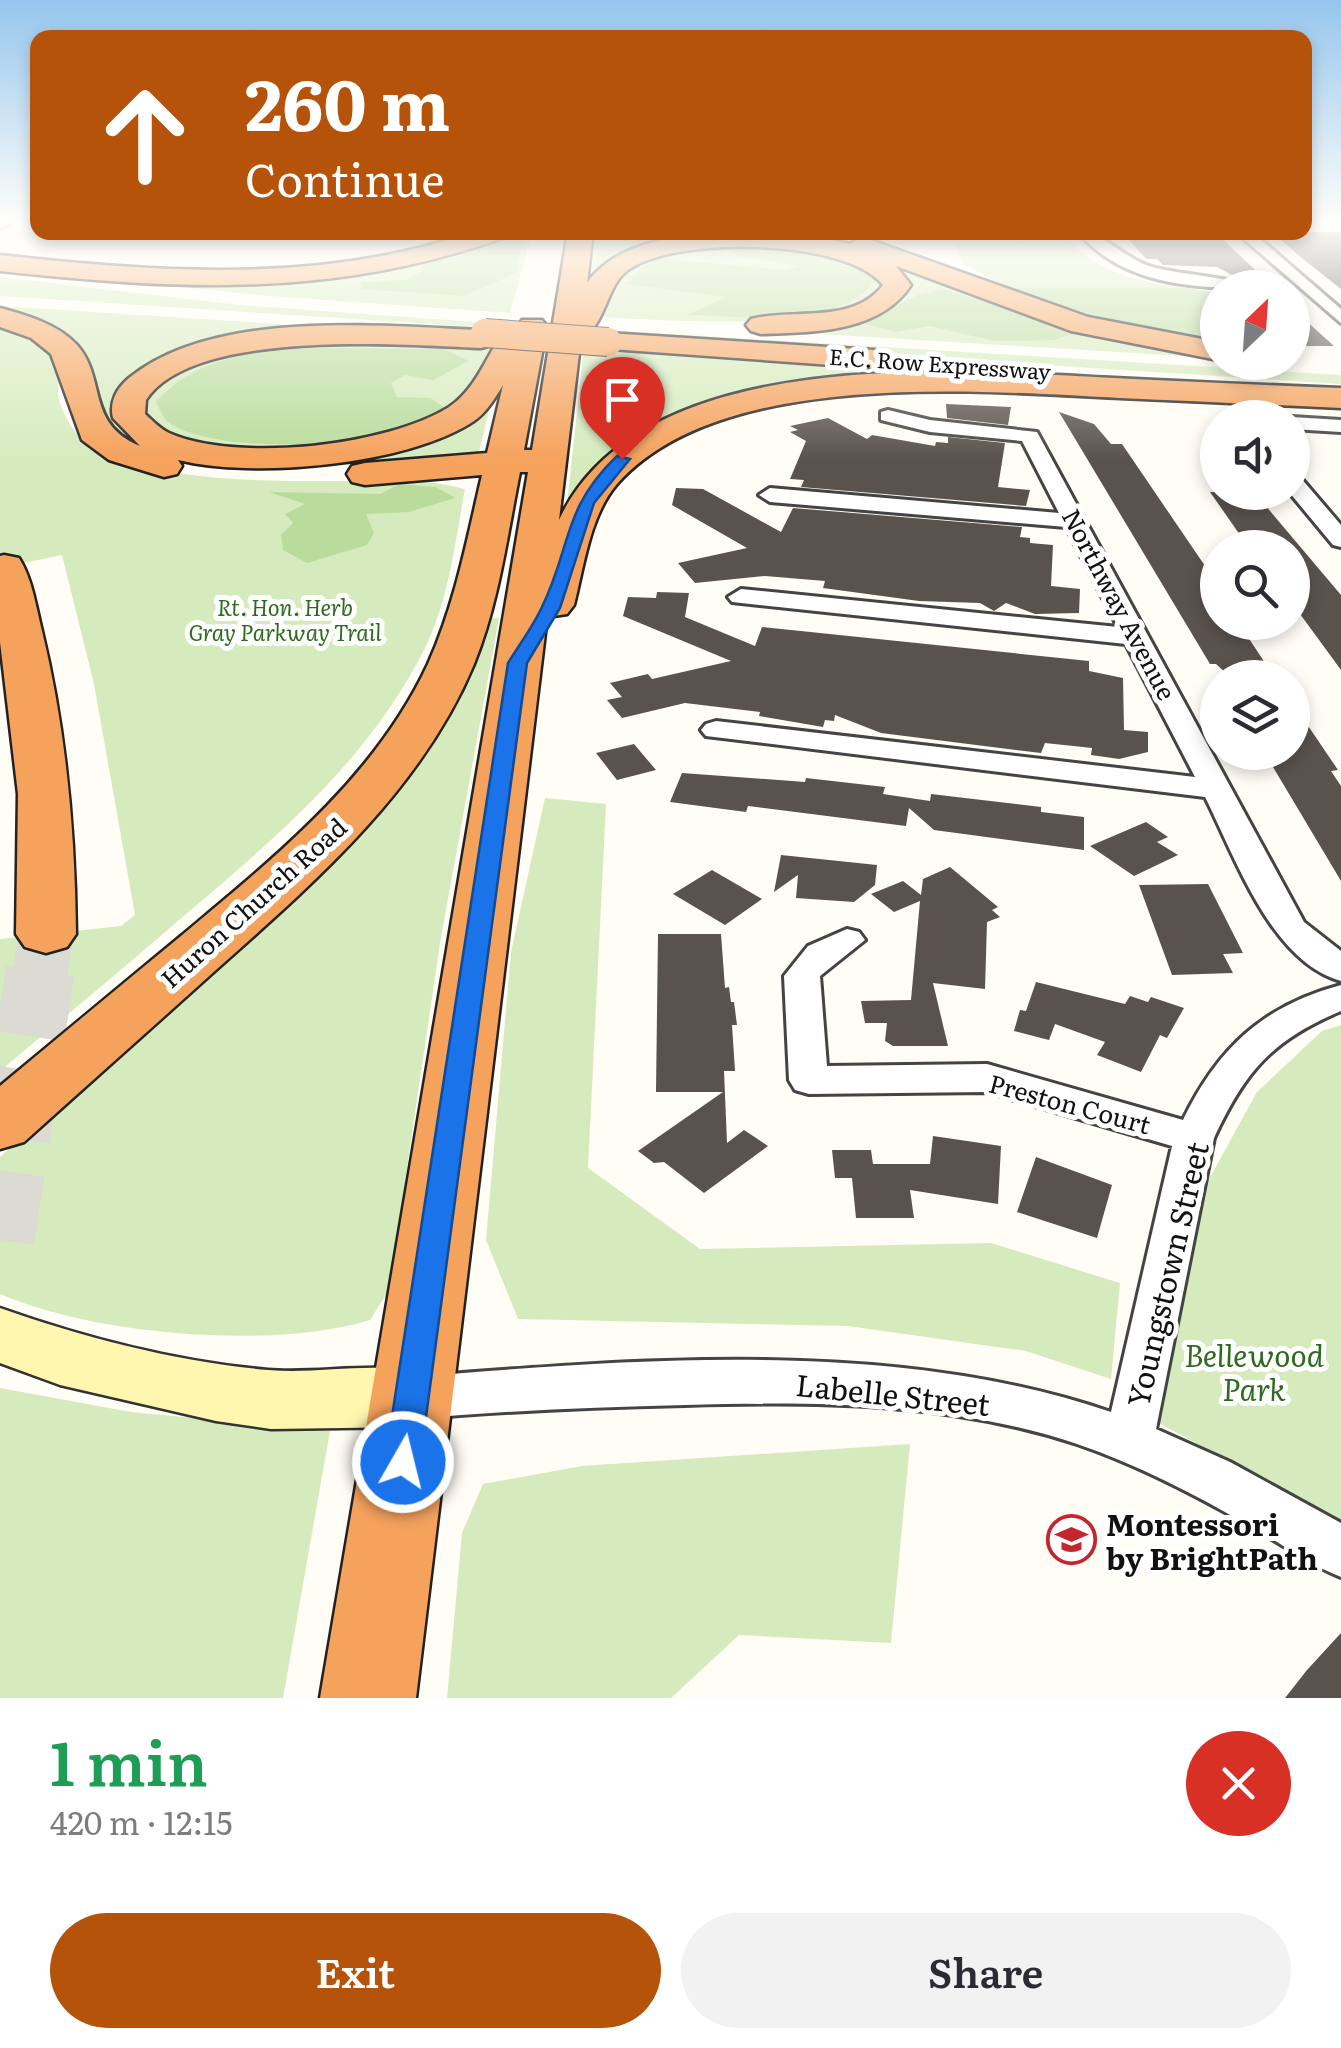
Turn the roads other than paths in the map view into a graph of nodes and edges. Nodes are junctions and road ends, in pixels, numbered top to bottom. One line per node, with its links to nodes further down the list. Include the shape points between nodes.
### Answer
1 (3, 301): 8 (highway)
2 (253, 301): 9 (highway)
3 (572, 301): 17 (highway, Huron Church Road)
4 (589, 301): 17 (highway)
5 (882, 301): 16 (highway, via 816,321)
6 (1013, 301): 19 (highway, via 1135,337)
7 (1317, 301): 14 (street)
8 (56, 305)
9 (288, 305)
10 (537, 306): 15 (highway, E.C. Row Expressway); 15 (highway, via 471,407 390,444 310,456 220,454 152,437 128,412 140,384 163,369 244,344); 16 (highway, E.C. Row Expressway); 27 (highway, Huron Church Road)
11 (324, 308): 15 (highway, E.C. Row Expressway)
12 (229, 316): 15 (highway, E.C. Row Expressway)
13 (0, 317): 27 (highway, via 56,341 72,362 89,428 122,452 154,463 206,472 460,476 488,486)
14 (1341, 318)
15 (486, 330): 17 (highway, E.C. Row Expressway, bridge)
16 (611, 331): 17 (highway, E.C. Row Expressway, bridge); 18 (highway, E.C. Row Expressway); 22 (highway, E.C. Row Expressway)
17 (562, 344): 27 (highway, Huron Church Road)
18 (908, 346)
19 (1200, 347)
20 (1046, 354): 21 (highway, E.C. Row Expressway)
21 (1341, 373)
22 (1341, 389)
23 (1341, 398): 35 (highway, via 927,382 809,392 702,417 638,448 599,482 579,517 551,608)
24 (888, 416): 30 (street, Northway Avenue, via 1030,436)
25 (1310, 424): 26 (street)
26 (1341, 426)
27 (515, 474): 35 (highway, Huron Church Road); 42 (highway, Huron Church Road, via 450,668 368,793 270,894)
28 (770, 495): 30 (street)
29 (1310, 503): 31 (street)
30 (1076, 521): 34 (street, Northway Avenue)
31 (1341, 540)
32 (4, 568): 38 (highway, via 42,748)
33 (742, 598): 34 (street)
34 (1137, 637): 37 (street, Northway Avenue)
35 (518, 663): 45 (highway, Huron Church Road)
36 (716, 730): 37 (street)
37 (1218, 789): 40 (street, Northway Avenue, via 1290,929)
38 (46, 934)
39 (847, 940): 43 (street, Preston Court, via 808,962 802,976 809,1080 988,1078)
40 (1341, 968)
41 (1341, 997): 43 (street, Youngstown Street, via 1284,1020 1251,1049 1218,1088)
42 (0, 1124)
43 (1194, 1138): 46 (street, Youngstown Street)
44 (0, 1335): 45 (street, via 60,1357 216,1392 271,1400)
45 (412, 1398): 46 (street, Labelle Street, via 795,1381 1009,1406); 48 (highway, Huron Church Road)
46 (1129, 1441): 47 (street, Labelle Street, via 1226,1484)
47 (1341, 1552)
48 (368, 1698)

